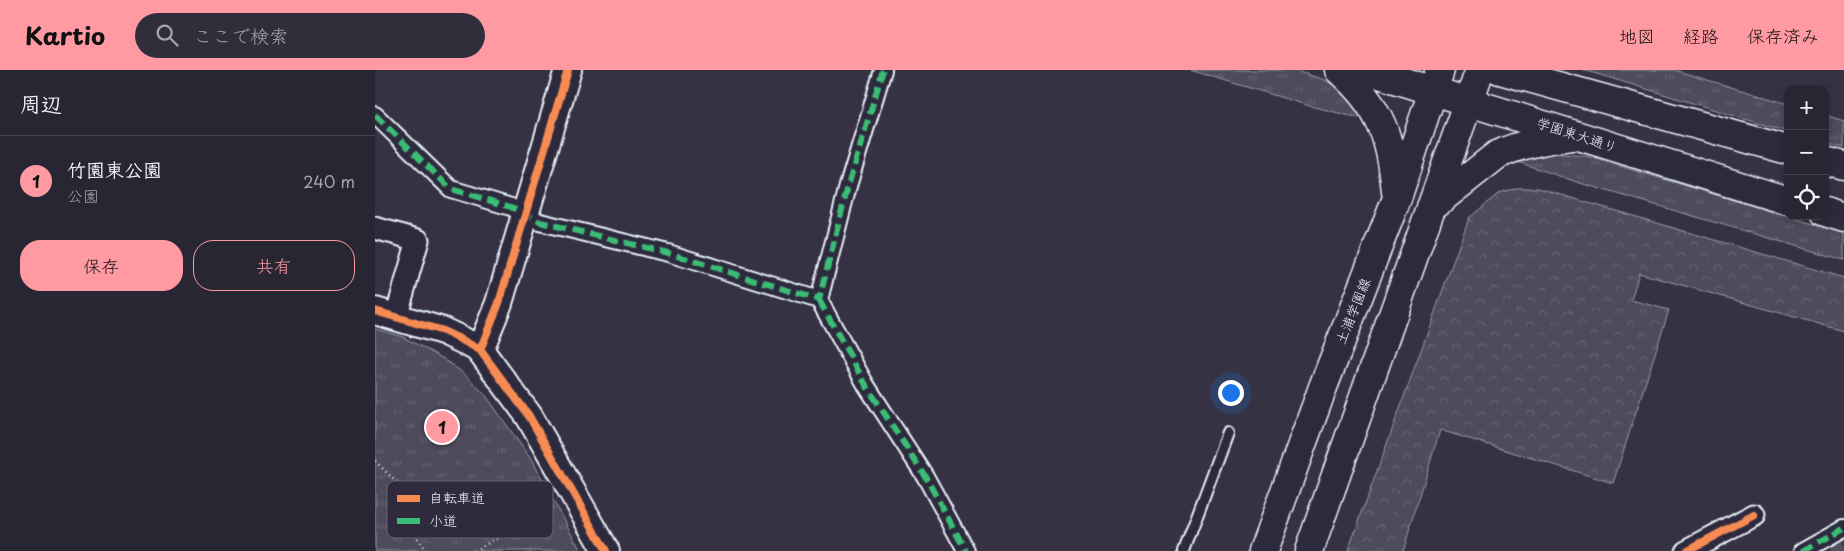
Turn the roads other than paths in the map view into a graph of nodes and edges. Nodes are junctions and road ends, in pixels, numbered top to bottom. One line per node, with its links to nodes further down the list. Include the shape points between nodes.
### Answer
1 (568, 70): 20 (street)
2 (883, 70): 23 (street, via 848,186)
3 (1339, 70): 16 (main road, via 1363,94 1381,120 1393,163)
4 (1366, 70): 8 (main road, 学園東大通り)
5 (1480, 70): 10 (main road)
6 (1500, 70): 9 (main road)
7 (1567, 70): 9 (main road)
8 (1437, 80): 10 (main road, 学園東大通り); 16 (main road, 土浦学園線)
9 (1606, 100): 13 (main road)
10 (1469, 101): 12 (main road, 学園東大通り); 18 (main road)
11 (375, 115): 20 (street, via 451,189)
12 (1577, 136): 17 (main road, 学園東大通り); 18 (main road, via 1531,143 1497,155)
13 (1784, 149)
14 (1829, 162): 15 (main road)
15 (1844, 166)
16 (1397, 198): 32 (main road, 土浦学園線)
17 (1784, 200)
18 (1431, 207): 33 (main road)
19 (1829, 213): 21 (main road)
20 (525, 214): 23 (street, via 540,222 668,253); 25 (street, via 496,310)
21 (1844, 218)
22 (375, 228): 24 (street, via 418,240)
23 (819, 300): 30 (street, via 866,385 925,476)
24 (386, 314): 25 (street, via 443,332)
25 (480, 350): 29 (street, via 529,416)
26 (1229, 433): 31 (lane)
27 (1754, 515): 34 (street)
28 (1844, 528): 35 (street)
29 (605, 551)
30 (966, 551)
31 (1184, 551)
32 (1263, 551)
33 (1309, 551)
34 (1686, 551)
35 (1803, 551)

